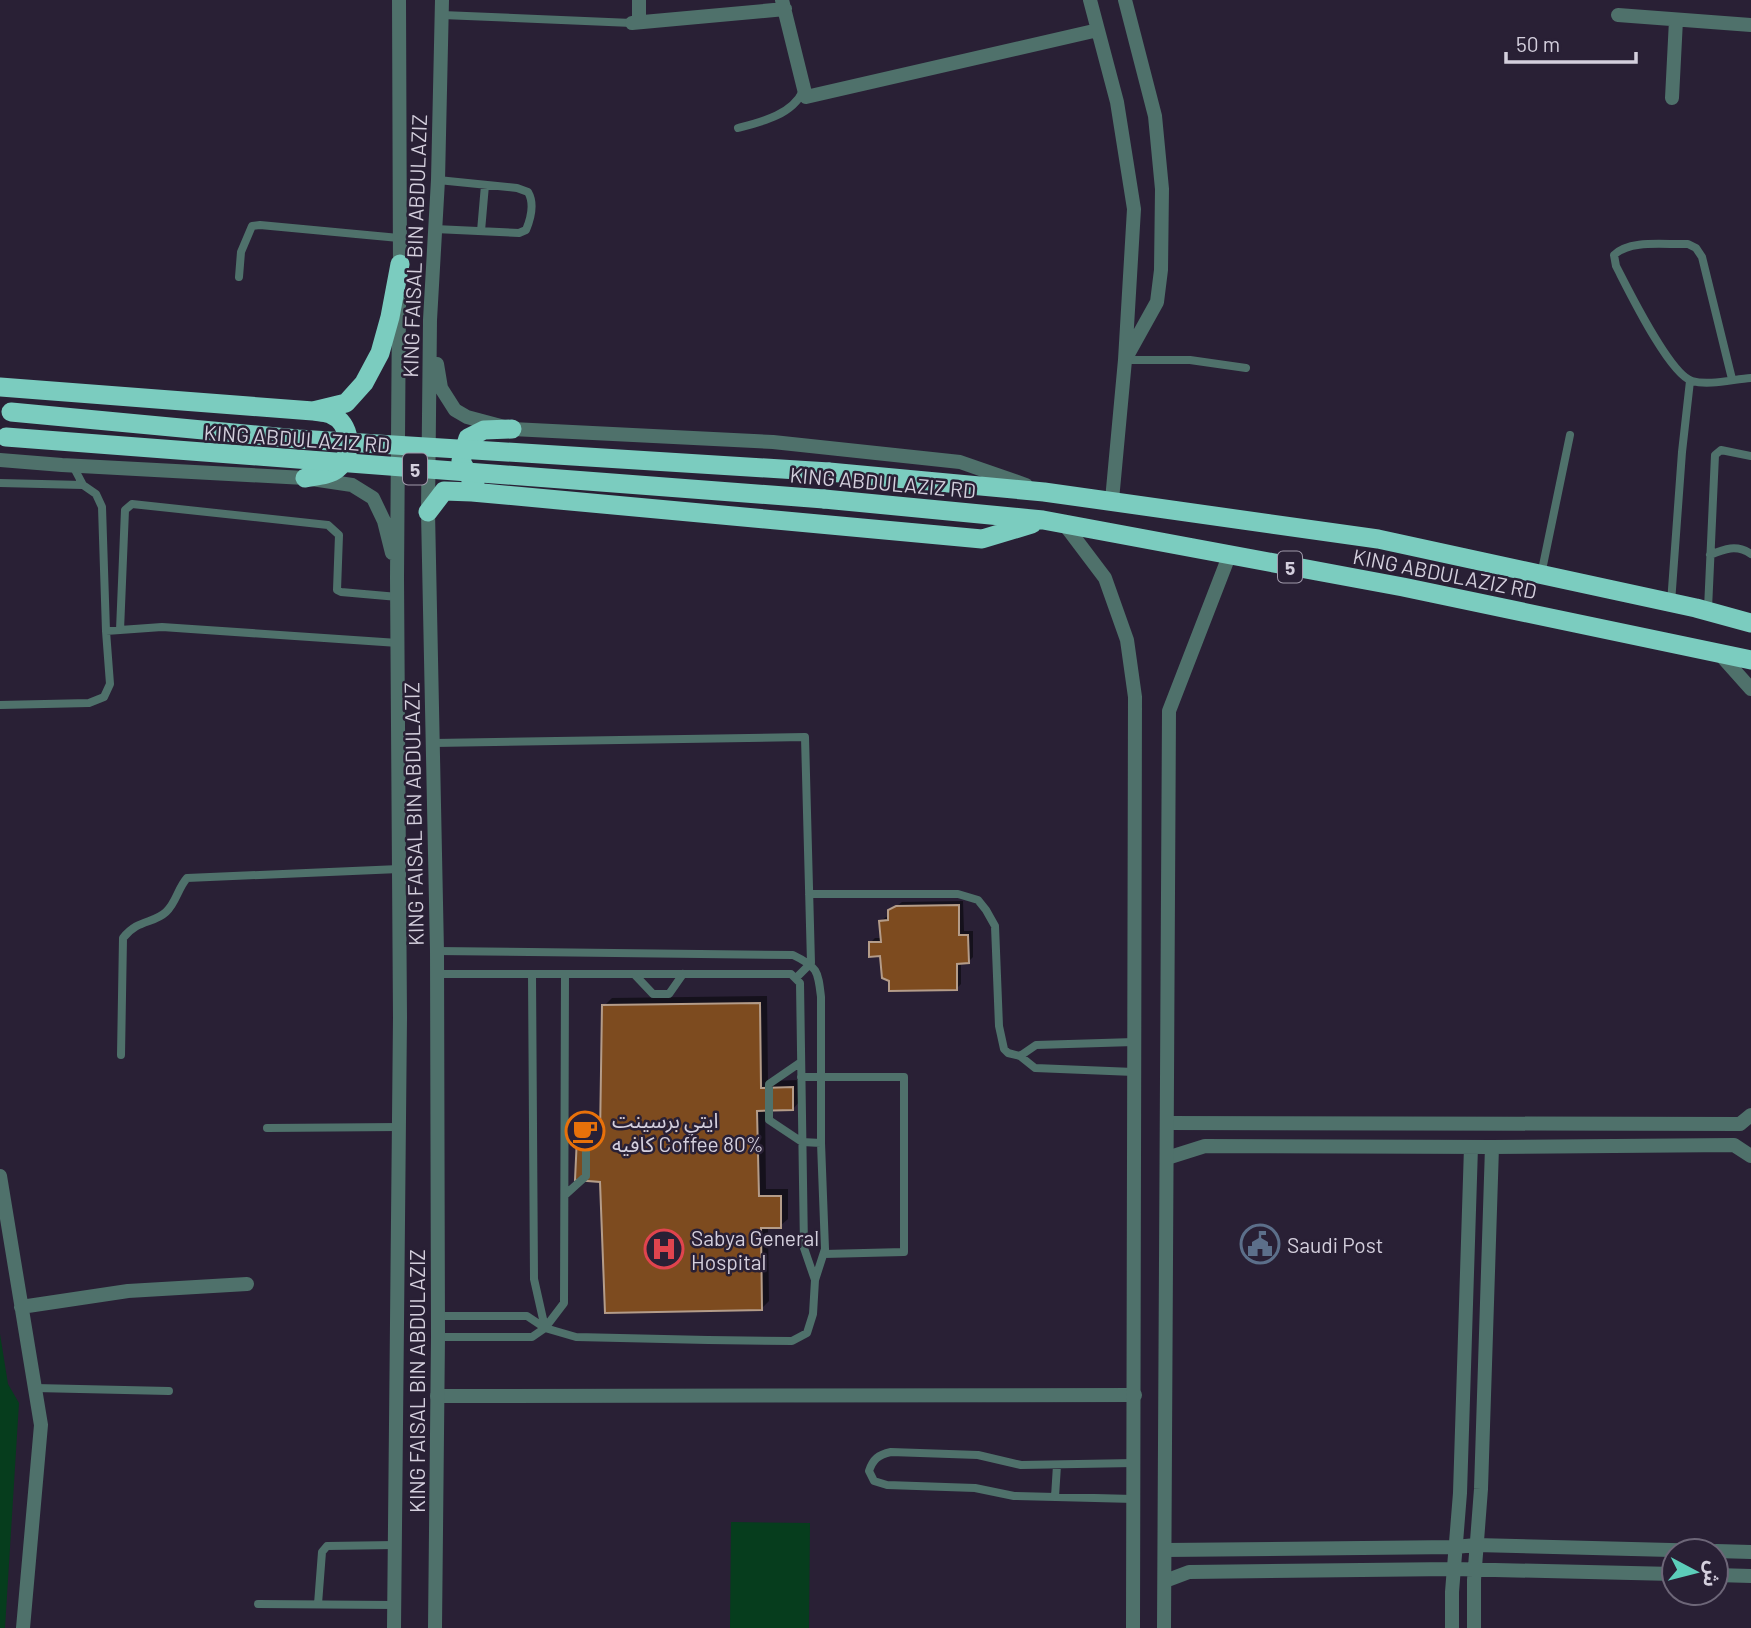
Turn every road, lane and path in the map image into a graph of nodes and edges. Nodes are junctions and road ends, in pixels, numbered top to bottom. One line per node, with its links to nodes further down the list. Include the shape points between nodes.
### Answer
1 (399, 0): 19 (street, KING FAISAL BIN ABDULAZIZ)
2 (639, 0): 9 (street)
3 (1090, 0): 11 (street)
4 (1125, 0): 23 (street, via 1155,116 1162,189 1157,302)
5 (783, 4): 9 (street); 12 (street)
6 (442, 7): 9 (lane); 15 (street, KING FAISAL BIN ABDULAZIZ)
7 (1618, 15): 8 (street)
8 (1676, 20): 10 (street); 13 (street)
9 (635, 23)
10 (1751, 25)
11 (1098, 30): 12 (street, via 806,97); 23 (street, via 1117,102 1134,209)
12 (804, 88): 14 (lane, via 785,110)
13 (1672, 98)
14 (738, 128)
15 (438, 180): 16 (lane); 17 (street, KING FAISAL BIN ABDULAZIZ)
16 (485, 185): 18 (lane); 18 (lane, via 528,192 531,220 519,233)
17 (435, 229): 18 (lane); 22 (street, KING FAISAL BIN ABDULAZIZ)
18 (481, 232)
19 (400, 239): 20 (street, KING FAISAL BIN ABDULAZIZ); 21 (lane, via 251,226 241,252)
20 (400, 264): 30 (highway, via 380,353 364,383 346,403); 50 (street, KING FAISAL BIN ABDULAZIZ)
21 (239, 277)
22 (430, 320): 31 (street, via 440,388 455,410); 43 (street, KING FAISAL BIN ABDULAZIZ)
23 (1125, 360): 24 (lane, via 1190,360); 42 (street)
24 (1246, 368)
25 (1751, 378): 26 (lane)
26 (1732, 379): 27 (lane); 27 (lane, via 1696,248 1688,244 1620,250 1614,255 1615,265 1660,347)
27 (1690, 381): 52 (lane)
28 (0, 387): 30 (highway)
29 (6, 411): 40 (highway, KING ABDULAZIZ RD / 5, bridge, via 311,440 829,472)
30 (313, 411): 37 (highway, via 340,421 348,433 347,456 335,471)
31 (512, 429): 40 (street, via 773,442 960,462); 41 (highway, via 484,430 468,438 461,461 472,481)
32 (1570, 435): 49 (lane)
33 (3, 437): 44 (highway, KING ABDULAZIZ RD / 5, bridge, via 824,499)
34 (1751, 456): 47 (lane, via 1721,450 1715,455)
35 (0, 460): 36 (street)
36 (74, 466): 37 (street); 39 (lane)
37 (305, 478): 50 (street, via 352,485 373,498 384,521)
38 (0, 483): 39 (lane)
39 (83, 485): 56 (lane, via 96,494 102,507)
40 (1044, 492): 42 (highway, KING ABDULAZIZ RD / 5)
41 (502, 495): 43 (highway, via 444,491); 44 (highway, via 982,539)
42 (1112, 500): 49 (highway, KING ABDULAZIZ RD / 5, via 1378,539)
43 (428, 512): 62 (street, KING FAISAL BIN ABDULAZIZ)
44 (1043, 520): 45 (highway, KING ABDULAZIZ RD / 5)
45 (1065, 525): 48 (highway, KING ABDULAZIZ RD / 5); 73 (street, via 1105,578 1129,652 1135,697)
46 (1751, 554): 47 (lane, via 1734,548)
47 (1710, 555): 53 (lane)
48 (1229, 556): 58 (highway, KING ABDULAZIZ RD / 5); 82 (street, via 1169,711)
49 (1541, 575): 52 (highway, KING ABDULAZIZ RD / 5)
50 (397, 578): 51 (street, KING FAISAL BIN ABDULAZIZ)
51 (398, 597): 55 (lane, via 337,590 339,535 328,525 132,504 125,510); 57 (street, KING FAISAL BIN ABDULAZIZ)
52 (1671, 603): 53 (highway, KING ABDULAZIZ RD / 5)
53 (1707, 611): 54 (highway, KING ABDULAZIZ RD / 5)
54 (1751, 623)
55 (120, 630): 56 (lane); 57 (lane, via 162,627)
56 (106, 631): 61 (lane, via 110,684 104,697 89,703)
57 (398, 643): 63 (street, KING FAISAL BIN ABDULAZIZ)
58 (1717, 651): 59 (highway, KING ABDULAZIZ RD / 5); 60 (street)
59 (1751, 660)
60 (1751, 689)
61 (0, 705)
62 (434, 743): 64 (lane, via 805,737); 65 (street, KING FAISAL BIN ABDULAZIZ)
63 (399, 869): 74 (lane, via 187,878 165,914 132,927 123,938); 84 (street, KING FAISAL BIN ABDULAZIZ)
64 (809, 894): 66 (lane); 75 (lane, via 958,894 978,900 995,926 1002,1044 1008,1053)
65 (437, 951): 66 (lane, via 793,955); 67 (street, KING FAISAL BIN ABDULAZIZ)
66 (811, 963): 72 (lane); 79 (lane, via 818,973 821,997)
67 (437, 974): 68 (lane); 97 (street, KING FAISAL BIN ABDULAZIZ)
68 (532, 974): 69 (lane); 98 (lane, via 534,1279)
69 (565, 974): 71 (lane); 81 (lane)
70 (683, 974): 71 (lane); 71 (lane, via 668,993 653,994); 72 (lane, via 778,972)
71 (635, 975)
72 (796, 978): 76 (lane, via 800,983)
73 (1134, 1042): 75 (lane, via 1036,1045); 77 (street)
74 (121, 1055)
75 (1020, 1056): 77 (lane, via 1035,1068)
76 (801, 1062): 78 (lane); 85 (lane, via 769,1084 769,1120)
77 (1134, 1072): 102 (street)
78 (801, 1077): 79 (lane); 85 (lane)
79 (822, 1077): 86 (lane); 93 (lane, via 904,1077 904,1252)
80 (1751, 1115): 82 (street, via 1740,1124)
81 (565, 1121): 92 (lane); 92 (lane, via 586,1143 586,1176)
82 (1167, 1123): 90 (street)
83 (267, 1128): 84 (lane)
84 (399, 1128): 108 (street, KING FAISAL BIN ABDULAZIZ)
85 (802, 1142): 86 (lane); 94 (lane, via 804,1248)
86 (821, 1143): 93 (lane)
87 (1471, 1147): 88 (street); 90 (street, via 1205,1146); 110 (street)
88 (1492, 1147): 89 (street, via 1734,1145); 109 (street)
89 (1751, 1156)
90 (1167, 1158): 111 (street)
91 (0, 1177): 96 (street)
92 (565, 1195): 98 (lane, via 564,1303)
93 (824, 1254): 94 (lane)
94 (815, 1280): 98 (lane, via 807,1333 792,1341 576,1338)
95 (247, 1284): 96 (street, via 128,1291)
96 (21, 1307): 100 (street)
97 (438, 1316): 98 (lane, via 527,1316); 99 (street, KING FAISAL BIN ABDULAZIZ)
98 (545, 1328): 99 (lane, via 532,1337)
99 (438, 1337): 103 (street, KING FAISAL BIN ABDULAZIZ)
100 (35, 1388): 101 (lane); 124 (street, via 41,1425)
101 (169, 1391)
102 (1135, 1395): 103 (street); 104 (street)
103 (437, 1396): 126 (street, KING FAISAL BIN ABDULAZIZ)
104 (1134, 1463): 105 (lane); 107 (street)
105 (1057, 1465): 106 (lane); 106 (lane, via 1021,1465 978,1455 891,1452 873,1461 869,1471 874,1481 887,1485)
106 (1055, 1497): 107 (lane)
107 (1134, 1499): 127 (street)
108 (394, 1545): 122 (lane, via 327,1546 322,1552); 123 (street, KING FAISAL BIN ABDULAZIZ)
109 (1476, 1545): 110 (street); 112 (street); 116 (street)
110 (1455, 1547): 111 (street); 115 (street)
111 (1165, 1550): 120 (street)
112 (1660, 1550)
113 (1730, 1551): 114 (street)
114 (1751, 1552)
115 (1453, 1569): 116 (street); 120 (street, via 1189,1572); 129 (street)
116 (1475, 1569): 117 (street); 130 (street)
117 (1660, 1574)
118 (1730, 1575): 119 (street)
119 (1751, 1576)
120 (1165, 1581): 128 (street)
121 (258, 1604): 122 (lane)
122 (318, 1604): 123 (lane)
123 (394, 1605): 125 (street, KING FAISAL BIN ABDULAZIZ)
124 (23, 1628)
125 (394, 1628)
126 (435, 1628)
127 (1133, 1628)
128 (1164, 1628)
129 (1452, 1628)
130 (1474, 1628)

